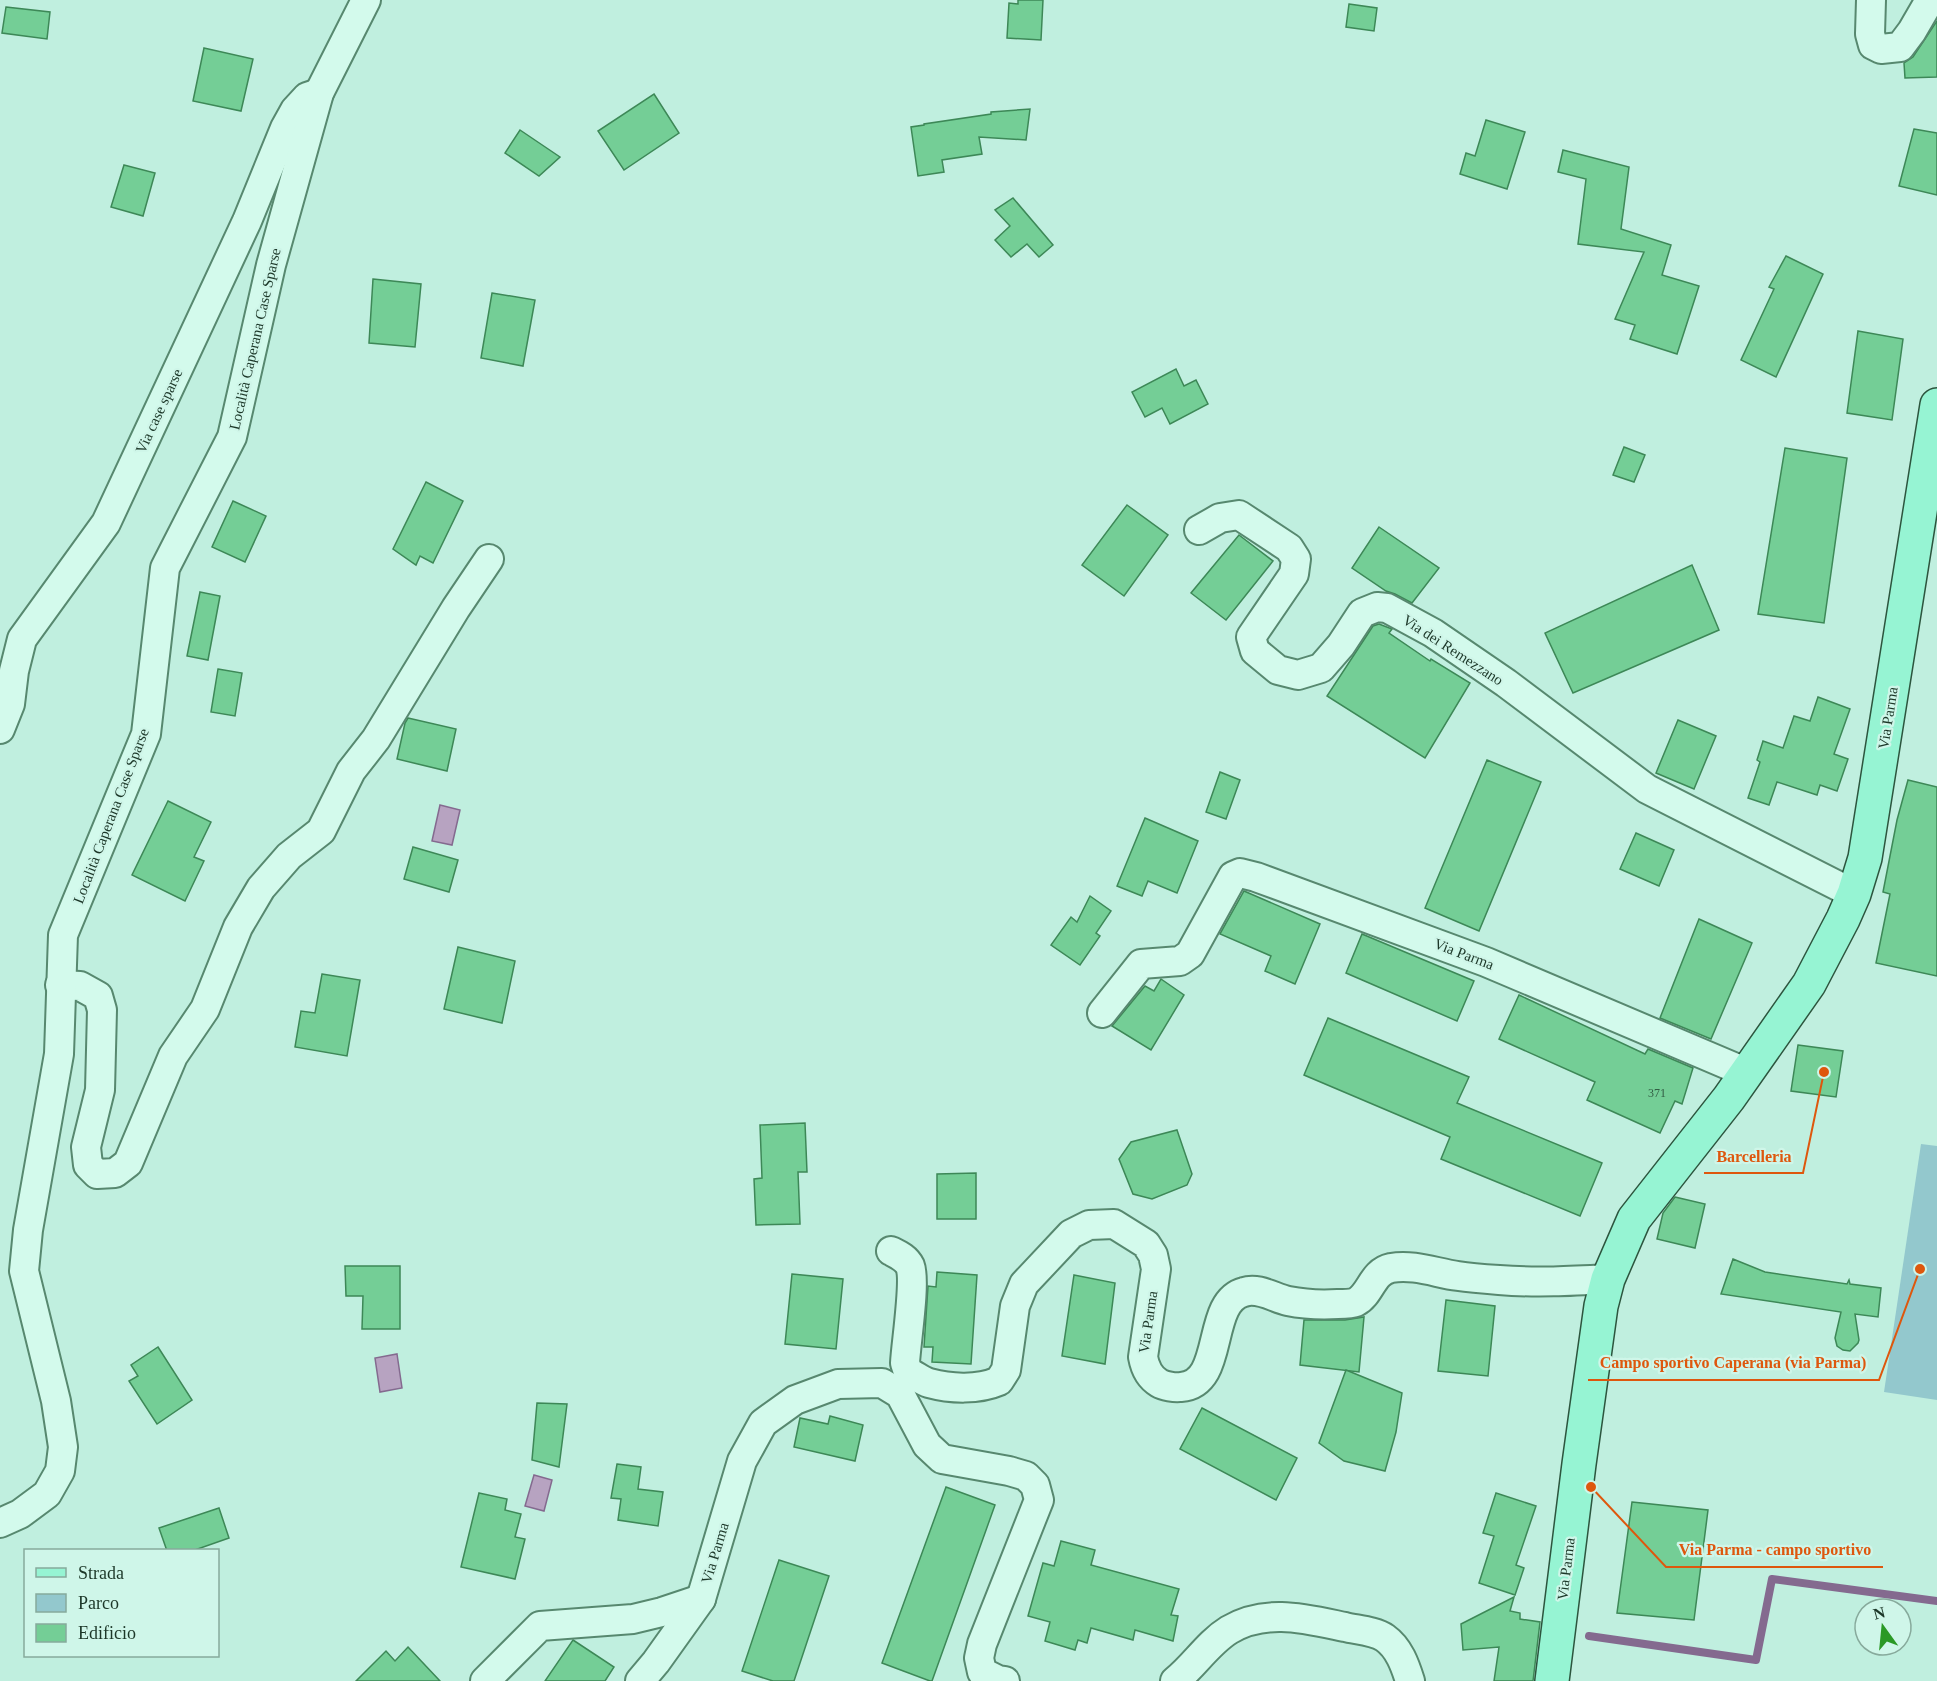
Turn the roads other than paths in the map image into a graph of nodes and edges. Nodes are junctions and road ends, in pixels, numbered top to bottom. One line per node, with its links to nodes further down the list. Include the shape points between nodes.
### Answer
1 (366, 0): 4 (street, Località Caperana Case Sparse)
2 (1871, 0): 3 (street, via 1870,34 1873,45 1881,49 1900,47)
3 (1930, 0)
4 (319, 93): 8 (street, Via case sparse, via 307,97 285,128 106,523 22,639 10,704); 10 (street, Località Caperana Case Sparse, via 271,265 232,437 165,568 146,734 63,935)
5 (1937, 405): 9 (main road, Via Parma, via 1867,847)
6 (1199, 530): 9 (street, Via dei Remezzano, via 1220,518 1239,515 1289,548 1296,559 1294,574 1251,638 1255,651 1278,670 1298,675 1321,668 1362,613 1377,607 1388,608 1433,633 1506,683 1647,789)
7 (489, 559): 10 (street, via 376,739 351,771 321,831 289,856 261,888 238,927 205,1009 173,1056 128,1163 115,1173 97,1174 88,1165 86,1147 100,1090 102,1010 98,996 80,986)
8 (0, 729)
9 (1854, 894): 12 (main road, Via Parma, via 1809,984)
10 (60, 985): 15 (street, Località Caperana Case Sparse, via 59,1054 24,1271 56,1401 63,1447 60,1472 47,1494)
11 (1102, 1013): 12 (street, Via Parma, via 1141,964 1180,961 1190,954 1233,876 1240,873 1486,962)
12 (1745, 1072): 14 (main road, Via Parma, via 1634,1219)
13 (891, 1251): 14 (street, Via Parma, via 904,1257 910,1267 905,1363 908,1372 928,1382 960,1388 999,1382 1005,1370 1015,1306 1024,1284 1071,1234 1089,1225 1114,1224 1146,1244 1153,1256 1156,1269 1143,1357 1145,1369 1159,1383 1178,1388 1192,1385 1206,1371 1220,1320 1231,1300 1244,1292 1264,1292 1308,1303 1355,1302 1377,1275 1389,1269 1412,1267 1500,1280)
14 (1608, 1279): 22 (main road, Via Parma, via 1582,1442)
15 (0, 1523)
16 (701, 1599): 17 (street, via 633,1619 540,1626); 18 (street, Via Parma); 19 (street, Via Parma, via 742,1461 764,1423 795,1400 838,1384 882,1383 900,1394 927,1444 942,1459 1009,1471 1026,1476 1035,1485 1039,1500 979,1658 982,1672)
17 (485, 1681)
18 (640, 1681)
19 (1005, 1681)
20 (1175, 1681): 21 (street, via 1229,1630 1256,1619 1283,1616 1385,1638 1402,1657)
21 (1410, 1681)
22 (1552, 1681)

